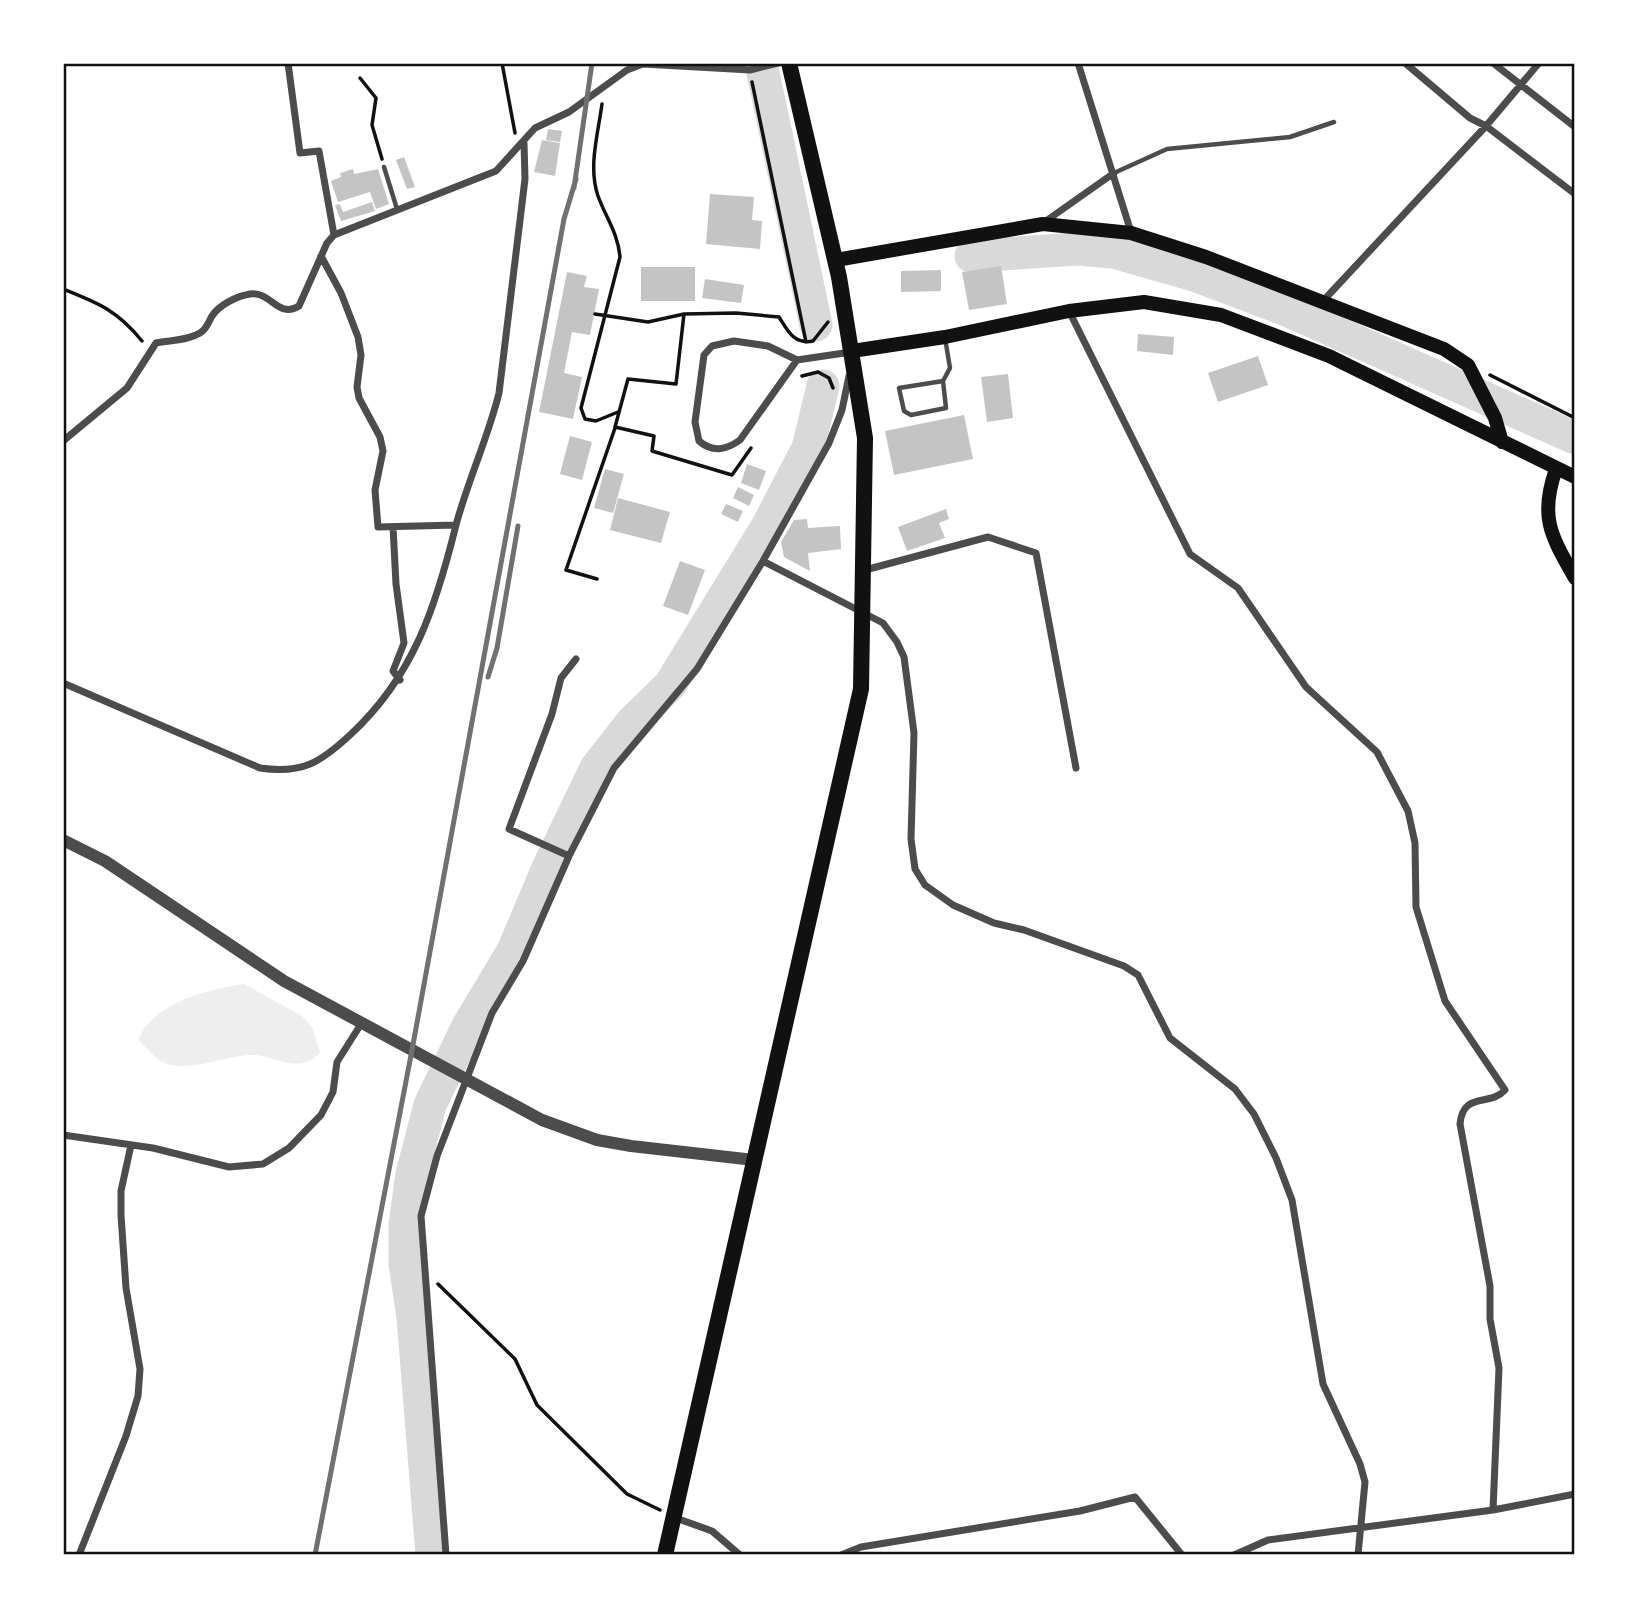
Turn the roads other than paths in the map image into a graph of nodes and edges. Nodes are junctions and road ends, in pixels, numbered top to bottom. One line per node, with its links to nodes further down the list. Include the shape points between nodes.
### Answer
1 (288, 63): 19 (street, via 300,153 319,151)
2 (778, 63): 12 (street, via 750,70 643,64 627,70 569,112 535,128)
3 (789, 63): 21 (highway)
4 (1078, 63): 14 (street)
5 (1405, 63): 10 (street, via 1470,118)
6 (1493, 63): 8 (street)
7 (1539, 63): 8 (street)
8 (1520, 86): 10 (street); 11 (street)
9 (1334, 122): 14 (lane, via 1290,137 1167,149)
10 (1486, 126): 15 (street); 22 (street)
11 (1575, 127)
12 (524, 143): 16 (street, via 487,176); 32 (street, via 525,179 499,393)
13 (384, 167): 16 (lane)
14 (1114, 173): 17 (street); 18 (street)
15 (1575, 194)
16 (397, 210): 19 (street)
17 (1043, 224): 18 (main road); 21 (main road)
18 (1131, 233): 22 (main road)
19 (334, 235): 20 (street)
20 (321, 256): 28 (street, via 299,306 284,310 262,296 244,295 219,307 208,327 198,334 156,343 127,388); 33 (street, via 358,337 359,398 382,444 374,490 377,527)
21 (836, 260): 25 (highway)
22 (1323, 301): 29 (main road, via 1444,349 1471,370)
23 (1069, 311): 24 (main road); 29 (main road, via 1144,302 1221,314 1329,356); 50 (street, via 1190,554 1238,588 1306,687 1377,752 1408,811 1415,843 1416,907 1445,1001 1505,1090 1471,1103 1461,1113 1460,1124 1490,1286 1490,1319 1499,1368)
24 (945, 337): 25 (main road); 27 (lane, via 950,368)
25 (852, 351): 26 (street); 34 (street, via 848,390 830,443); 35 (highway, via 867,458)
26 (797, 360): 26 (street, via 740,440 717,450 699,441 695,422 704,355 712,346 734,341 768,346)
27 (943, 381): 27 (lane, via 946,408 911,415 904,411 899,388)
28 (63, 441)
29 (1502, 442): 30 (main road)
30 (1556, 469): 31 (main road); 36 (main road, via 1546,509 1550,532)
31 (1575, 477)
32 (456, 525): 33 (street); 39 (street, via 451,554)
33 (393, 527): 39 (street, via 404,643 393,671)
34 (762, 561): 37 (street); 43 (street, via 697,669 614,768)
35 (865, 570): 37 (highway); 41 (street, via 988,537 1036,553)
36 (1575, 578)
37 (863, 613): 48 (highway, via 861,689); 52 (street, via 891,631 904,657 914,733 911,839 915,869 925,885 953,905 1138,975 1170,1038 1219,1074 1254,1114 1292,1200 1323,1384 1365,1482)
38 (576, 659): 43 (street, via 561,678 509,829)
39 (400, 680): 40 (street, via 372,715 326,757 285,772 260,768)
40 (63, 683)
41 (1076, 768)
42 (63, 840): 44 (street, via 105,861 284,981)
43 (566, 855): 45 (street, via 523,961)
44 (361, 1024): 45 (street); 47 (street, via 337,1062 328,1103 276,1158 246,1168 229,1167)
45 (463, 1076): 48 (street, via 542,1120 597,1140); 54 (street, via 421,1216)
46 (63, 1135): 47 (street)
47 (131, 1145): 53 (street, via 121,1215 126,1288 140,1369 138,1396)
48 (754, 1160): 51 (highway)
49 (1575, 1494): 50 (street)
50 (1493, 1510): 52 (street)
51 (673, 1517): 55 (highway); 56 (street, via 712,1531)
52 (1360, 1529): 59 (street, via 1268,1540); 60 (street)
53 (79, 1555)
54 (446, 1555)
55 (664, 1555)
56 (740, 1555)
57 (841, 1555): 58 (street, via 861,1547 1080,1511 1135,1497)
58 (1182, 1555)
59 (1234, 1555)
60 (1359, 1555)

